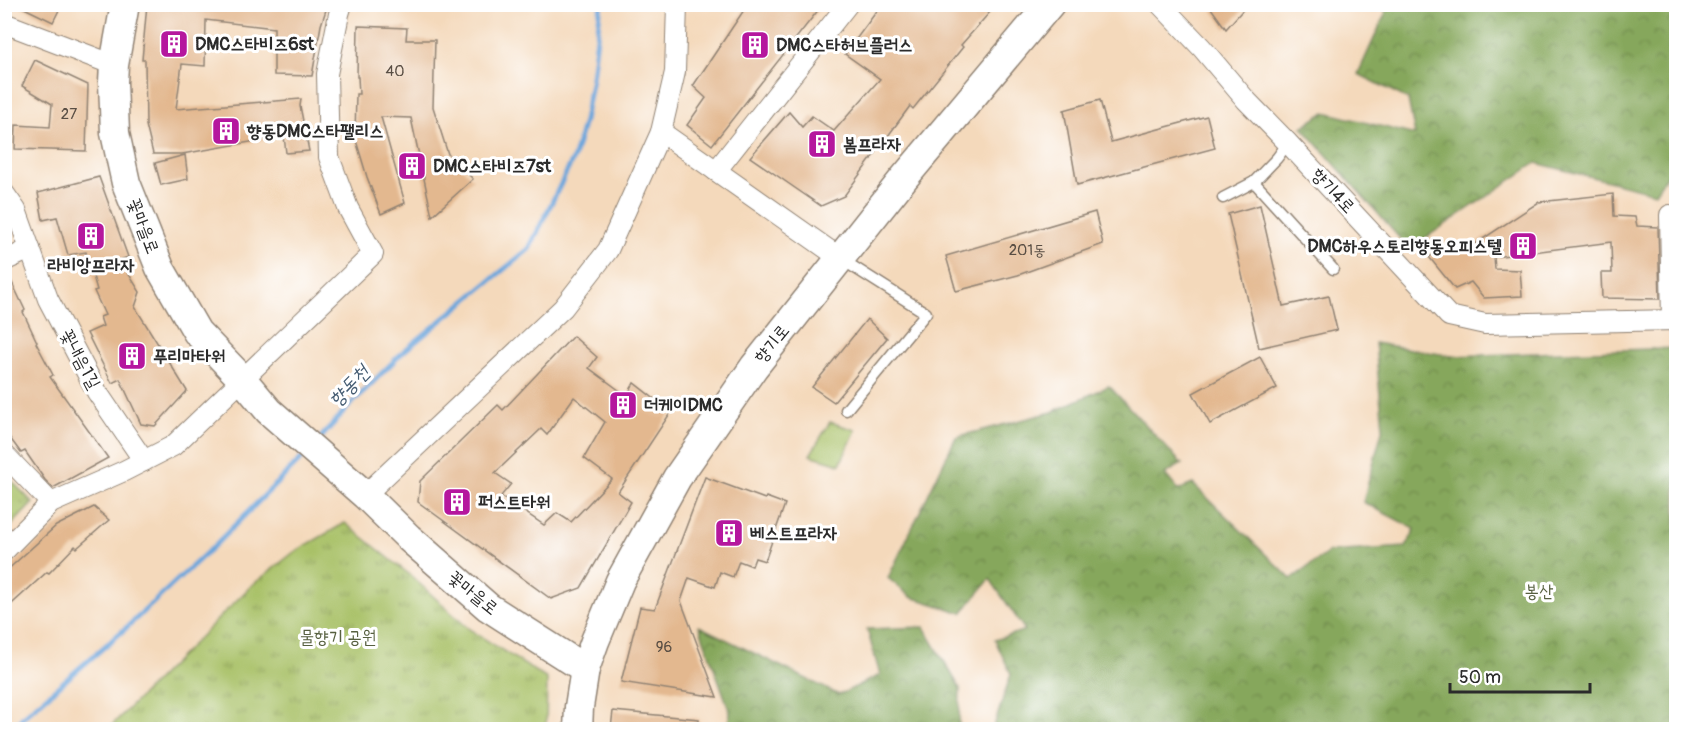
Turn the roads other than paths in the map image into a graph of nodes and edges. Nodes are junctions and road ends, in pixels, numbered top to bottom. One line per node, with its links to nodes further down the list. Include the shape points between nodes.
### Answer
1 (125, 4): 8 (main road, 꽃마을로)
2 (342, 4): 21 (street, via 327,74 329,157 348,208 373,254)
3 (676, 4): 9 (street, via 675,72)
4 (848, 4): 11 (street)
5 (1050, 4): 17 (main road, 향기로)
6 (1160, 4): 10 (street, 향기4로)
7 (4, 23): 8 (street)
8 (114, 65): 21 (main road, 꽃마을로, via 115,133 126,183 160,268 197,332)
9 (661, 132): 11 (street); 25 (street, via 608,250 563,308)
10 (1288, 142): 12 (lane); 20 (street, 향기4로, via 1449,316 1485,324)
11 (716, 171): 17 (street)
12 (1254, 182): 14 (lane); 19 (lane)
13 (4, 193): 16 (street, 꽃내음1길, via 16,210)
14 (1222, 198)
15 (1670, 215): 20 (street)
16 (30, 249): 18 (street); 24 (street, 꽃내음1길, via 48,299 97,392)
17 (840, 258): 22 (lane, via 926,313); 28 (main road, 향기로, via 754,367 677,478 620,581)
18 (4, 261)
19 (1333, 269)
20 (1674, 320)
21 (243, 380): 24 (street, via 173,446); 25 (main road, 꽃마을로, via 269,411)
22 (846, 410)
23 (4, 454): 26 (street)
24 (144, 461): 26 (street)
25 (356, 486): 28 (main road, 꽃마을로, via 488,607)
26 (51, 503): 27 (street)
27 (4, 551)
28 (585, 669): 29 (main road, 향기로)
29 (578, 729)

